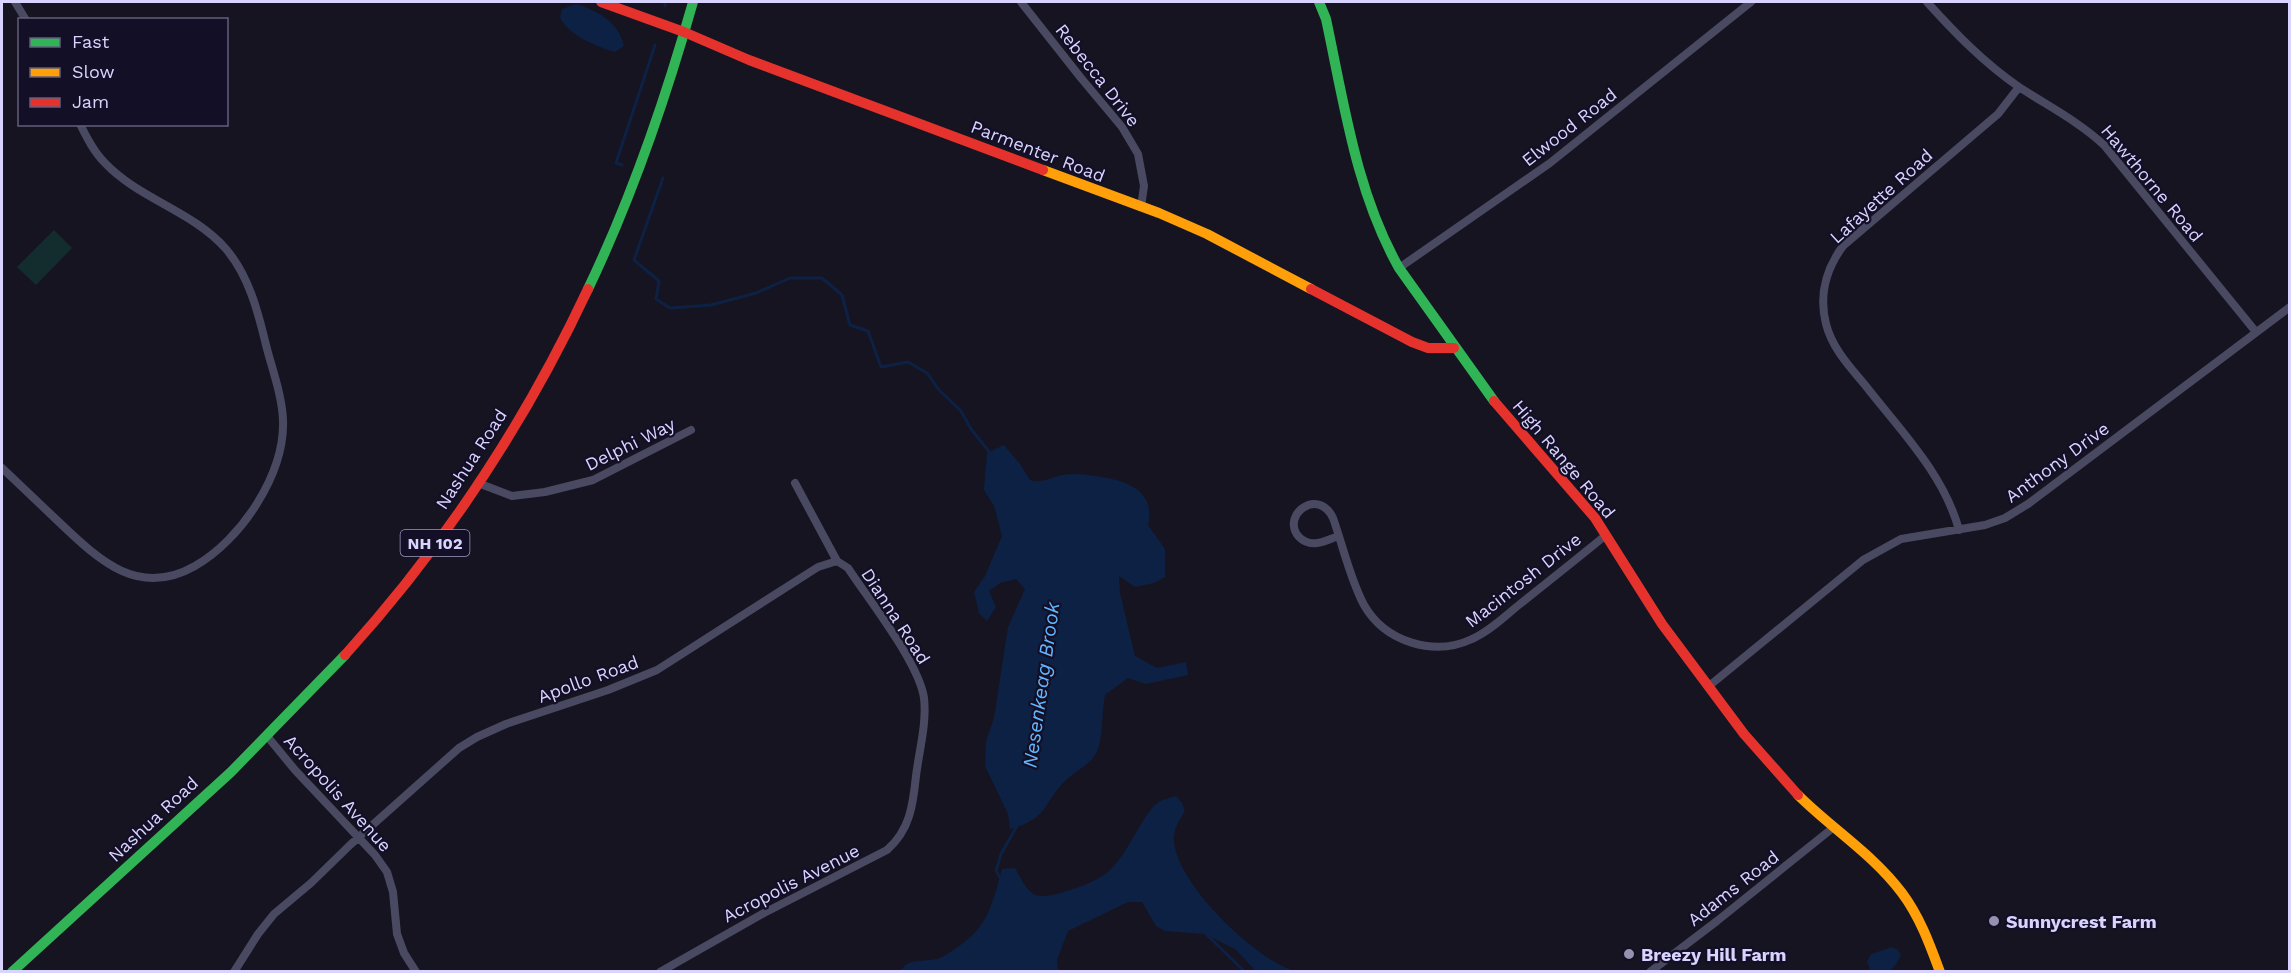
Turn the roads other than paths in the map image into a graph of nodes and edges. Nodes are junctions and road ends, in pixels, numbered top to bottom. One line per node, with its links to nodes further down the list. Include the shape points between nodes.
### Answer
1 (15, 2): 8 (street)
2 (601, 2): 9 (street, Parmenter Road)
3 (693, 2): 9 (street, Nashua Road / NH 102)
4 (1021, 2): 12 (street, Rebecca Drive, via 1138,154 1144,186)
5 (1319, 2): 13 (street, High Range Road, via 1373,213)
6 (1751, 2): 13 (street, Elwood Road, via 1550,163)
7 (1927, 2): 10 (street, Hawthorne Road, via 1971,49)
8 (25, 18)
9 (684, 32): 12 (street, Parmenter Road); 19 (street, Nashua Road / NH 102, via 649,146 605,252 548,367)
10 (2019, 87): 15 (street, Hawthorne Road, via 2079,123 2104,145); 21 (street, Lafayette Road, via 1998,114 1843,246 1830,268 1823,297 1832,339 1937,479)
11 (81, 126): 18 (street, via 93,148 122,178 211,235 233,258 248,286 261,326 282,410 280,452 270,481 219,549 183,572 152,579 131,575 103,561)
12 (1141, 207): 16 (street, Parmenter Road, via 1207,234 1420,346)
13 (1399, 268): 16 (street, High Range Road)
14 (2289, 307): 15 (street, Anthony Drive)
15 (2256, 332): 21 (street, Anthony Drive, via 2028,504 1995,522)
16 (1454, 348): 22 (street, High Range Road)
17 (691, 430): 19 (street, Delphi Way, via 593,480 545,492 512,496)
18 (2, 468)
19 (478, 483): 26 (street, Nashua Road / NH 102, via 353,646)
20 (795, 483): 24 (street, Dianna Road)
21 (1959, 530): 25 (street, Anthony Drive, via 1911,536 1881,548)
22 (1606, 535): 23 (street, Macintosh Drive, via 1483,633 1445,647 1405,640 1372,616); 25 (street, High Range Road, via 1644,598)
23 (1339, 536): 23 (street, Macintosh Drive, via 1326,507 1307,505 1297,513 1295,531 1305,542 1318,543)
24 (837, 561): 28 (street, Dianna Road, via 848,568 914,669 922,689 924,710 913,806); 29 (street, Apollo Road, via 818,567 657,670 477,737 450,755)
25 (1709, 686): 27 (street, High Range Road, via 1785,782)
26 (267, 736): 29 (street, Acropolis Avenue); 30 (street, Nashua Road / NH 102)
27 (1834, 827): 34 (street, Adams Road); 35 (street, High Range Road, via 1902,893 1924,930)
28 (902, 835): 33 (street, Acropolis Avenue, via 887,850)
29 (359, 838): 31 (street, Apollo Road, via 274,914); 32 (street, Acropolis Avenue, via 387,872 397,933)
30 (12, 972)
31 (234, 972)
32 (416, 972)
33 (660, 972)
34 (1650, 972)
35 (1940, 972)

